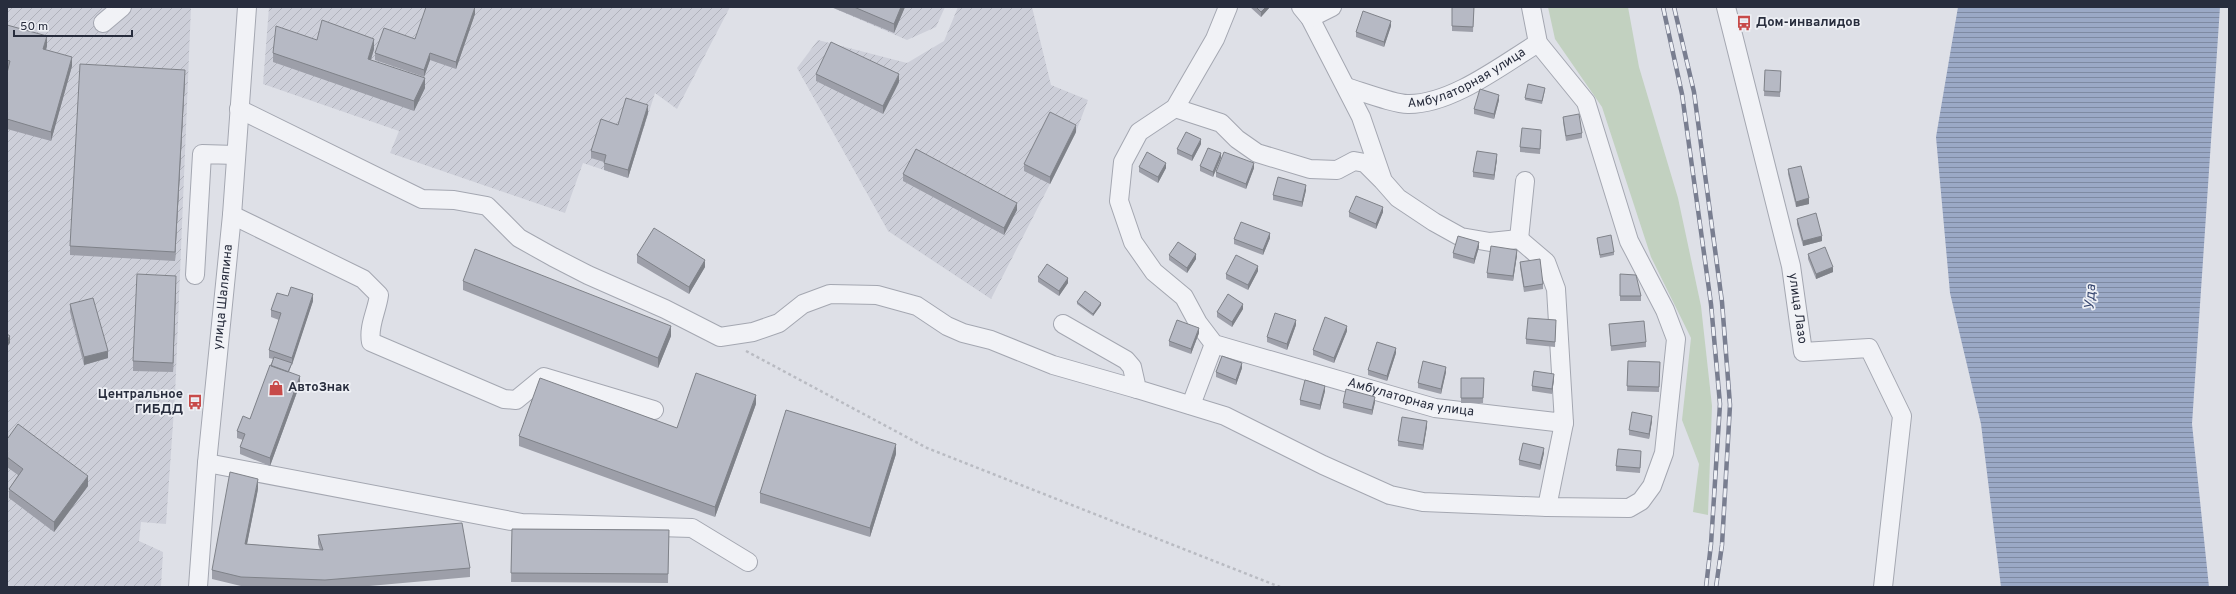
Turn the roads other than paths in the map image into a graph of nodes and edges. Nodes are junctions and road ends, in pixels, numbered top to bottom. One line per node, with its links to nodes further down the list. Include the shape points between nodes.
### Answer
1 (122, 7): 8 (street)
2 (247, 7): 12 (street, улица Шаляпина)
3 (1228, 7): 11 (street, via 1215,38)
4 (1332, 7): 7 (street)
5 (1531, 7): 9 (street, Амбулаторная улица)
6 (1726, 7): 29 (street, улица Лазо, via 1790,266 1803,352 1869,348 1902,416)
7 (1305, 13): 10 (street)
8 (103, 23)
9 (1538, 43): 10 (street, Амбулаторная улица, via 1459,90 1425,102 1407,105); 26 (street, Амбулаторная улица, via 1586,102 1629,242 1665,310 1676,339 1664,453 1652,486 1641,501 1629,508)
10 (1346, 86): 14 (street, via 1361,117)
11 (1175, 108): 14 (street, via 1221,123 1237,139 1257,153 1310,169 1337,170 1354,161 1365,163); 20 (street, via 1139,132 1123,162 1119,201 1133,242 1154,272 1184,297 1198,323)
12 (239, 109): 13 (street, улица Шаляпина); 21 (street, Амбулаторная улица, via 422,199 454,200 487,206 519,238 588,276 665,309 720,337 753,332 779,323 803,304 830,294 877,296 917,306 947,326 963,333 991,340 1053,365)
13 (236, 155): 16 (street, улица Шаляпина); 18 (street, via 202,154)
14 (1383, 181): 17 (street, via 1398,198 1461,237 1490,242)
15 (1526, 181): 17 (street)
16 (232, 215): 23 (street, via 363,279 379,295 369,332 371,342 504,399 516,400 544,377); 25 (street, улица Шаляпина)
17 (1519, 239): 24 (street, via 1546,262 1556,289)
18 (195, 275)
19 (1063, 324): 21 (street, via 1126,360 1132,366)
20 (1214, 344): 22 (street); 24 (street, Амбулаторная улица, via 1435,408)
21 (1138, 389): 22 (street, Амбулаторная улица)
22 (1191, 405): 26 (street, Амбулаторная улица, via 1225,416 1323,465 1390,494 1423,502)
23 (654, 410)
24 (1564, 423): 26 (street)
25 (207, 463): 27 (street, via 522,523 692,528); 28 (street, улица Шаляпина)
26 (1547, 507)
27 (748, 562)
28 (198, 587)
29 (1883, 587)

